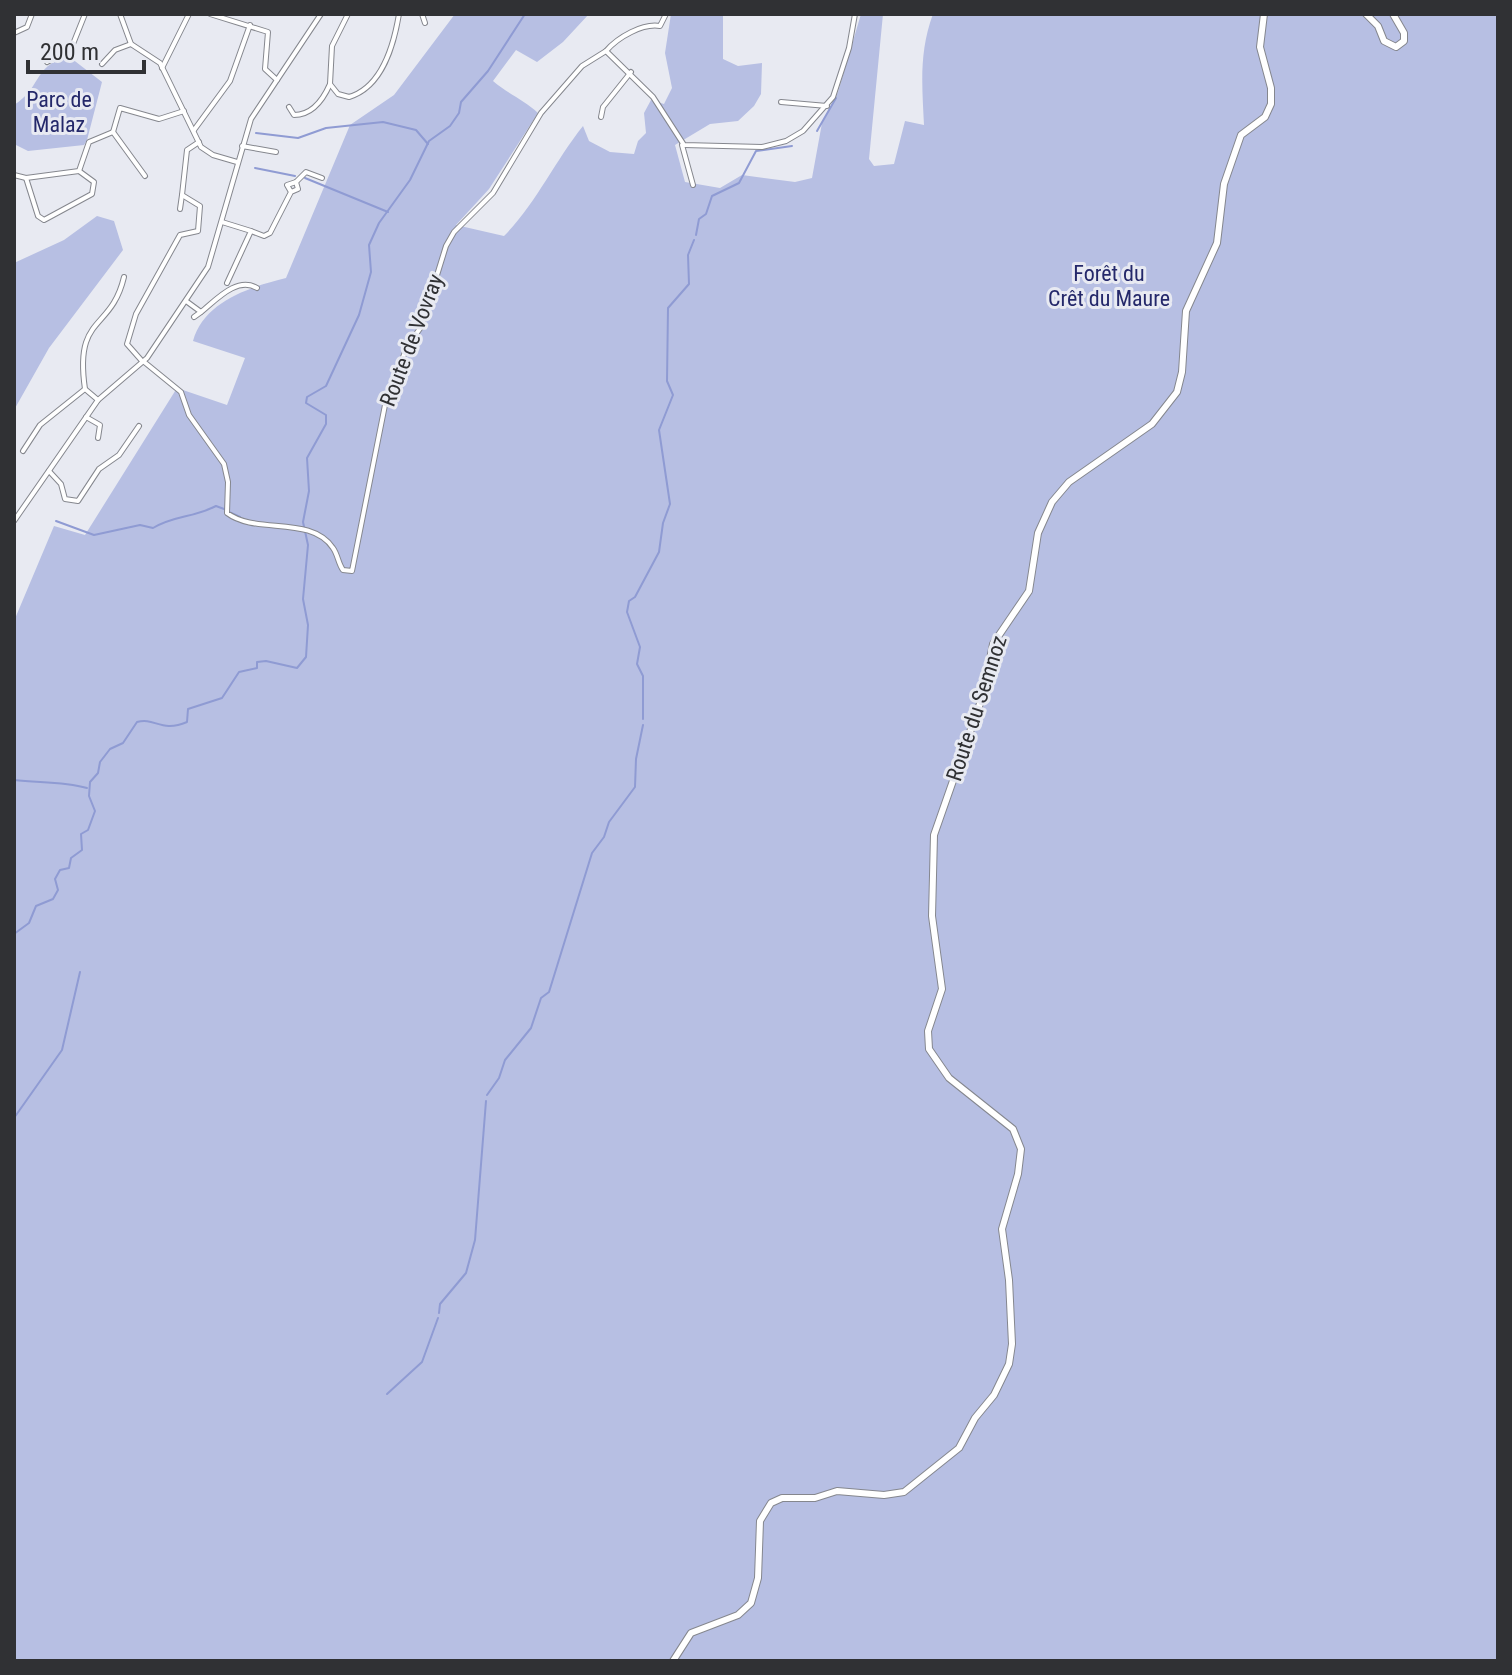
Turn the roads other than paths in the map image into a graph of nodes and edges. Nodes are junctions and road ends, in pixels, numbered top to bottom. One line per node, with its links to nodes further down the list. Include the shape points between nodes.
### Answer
1 (32, 14): 17 (street, via 24,29)
2 (85, 14): 20 (street, via 71,49)
3 (120, 14): 18 (street)
4 (189, 14): 22 (street)
5 (210, 14): 16 (street)
6 (321, 14): 24 (street)
7 (348, 14): 25 (street, via 332,46)
8 (399, 14): 25 (street, via 387,59 367,86 349,97)
9 (422, 14): 15 (street)
10 (666, 14): 19 (street, via 660,26 647,24)
11 (855, 14): 27 (street)
12 (1264, 14): 63 (main road, Route du Semnoz, via 1260,47 1271,104 1265,117 1241,135 1224,184 1217,243 1186,311 1177,392 1152,424 1069,482 1052,502 1038,533 1029,591 993,644 983,695 934,835 932,916 942,989 928,1031 929,1049 949,1078 1009,1125 1021,1149 1002,1229 1012,1348 994,1395 955,1453 904,1492 837,1491 771,1503 760,1521 758,1578 751,1603 738,1615 691,1633)
13 (1366, 14): 14 (main road, via 1384,41 1396,47 1404,33)
14 (1393, 14)
15 (425, 23)
16 (250, 25): 24 (street, via 269,35 265,69); 31 (street, via 230,81)
17 (14, 33)
18 (131, 44): 21 (street, via 115,50); 22 (street)
19 (606, 51): 23 (street); 54 (street, Route de Vovray, via 582,66 548,104 493,193 446,245 421,327 385,402 352,571 343,570 334,548 306,530 238,520 227,513 224,464 189,415 181,392)
20 (47, 62)
21 (102, 64)
22 (162, 68): 29 (street)
23 (631, 72): 30 (street); 34 (street, via 666,112)
24 (277, 80): 35 (street, via 251,119)
25 (330, 84): 28 (street, via 310,112 294,115)
26 (781, 102): 27 (street)
27 (828, 106): 34 (street, via 803,131 775,145)
28 (289, 107)
29 (184, 111): 31 (street); 32 (street, via 159,119 120,108)
30 (601, 117)
31 (194, 130): 33 (street)
32 (113, 132): 38 (street, via 89,142); 40 (street)
33 (199, 142): 37 (street, via 213,155); 44 (street, via 187,150)
34 (682, 144): 43 (street)
35 (242, 146): 36 (street); 37 (street)
36 (276, 152)
37 (237, 162): 46 (street)
38 (79, 171): 41 (street); 41 (street, via 94,182 92,194 44,220)
39 (14, 175): 41 (street)
40 (145, 176)
41 (26, 178)
42 (322, 178): 47 (street, via 306,172 270,233)
43 (693, 185)
44 (182, 195): 45 (street); 54 (street, via 200,206 198,231 180,235 136,314 127,344)
45 (180, 209)
46 (222, 222): 47 (street); 51 (street, via 208,267)
47 (251, 231): 49 (street)
48 (124, 277): 55 (street, via 116,299 83,343)
49 (227, 283)
50 (257, 288): 52 (street, via 236,286)
51 (186, 301): 52 (street); 54 (street)
52 (201, 312): 53 (street)
53 (194, 317)
54 (142, 361): 56 (street)
55 (85, 389): 56 (street); 60 (street, via 40,425)
56 (98, 400): 57 (street)
57 (86, 417): 59 (street, via 100,425); 61 (street)
58 (139, 426): 61 (street, via 78,501 65,499)
59 (98, 438)
60 (23, 451)
61 (49, 471): 62 (street)
62 (14, 521)
63 (673, 1661)

